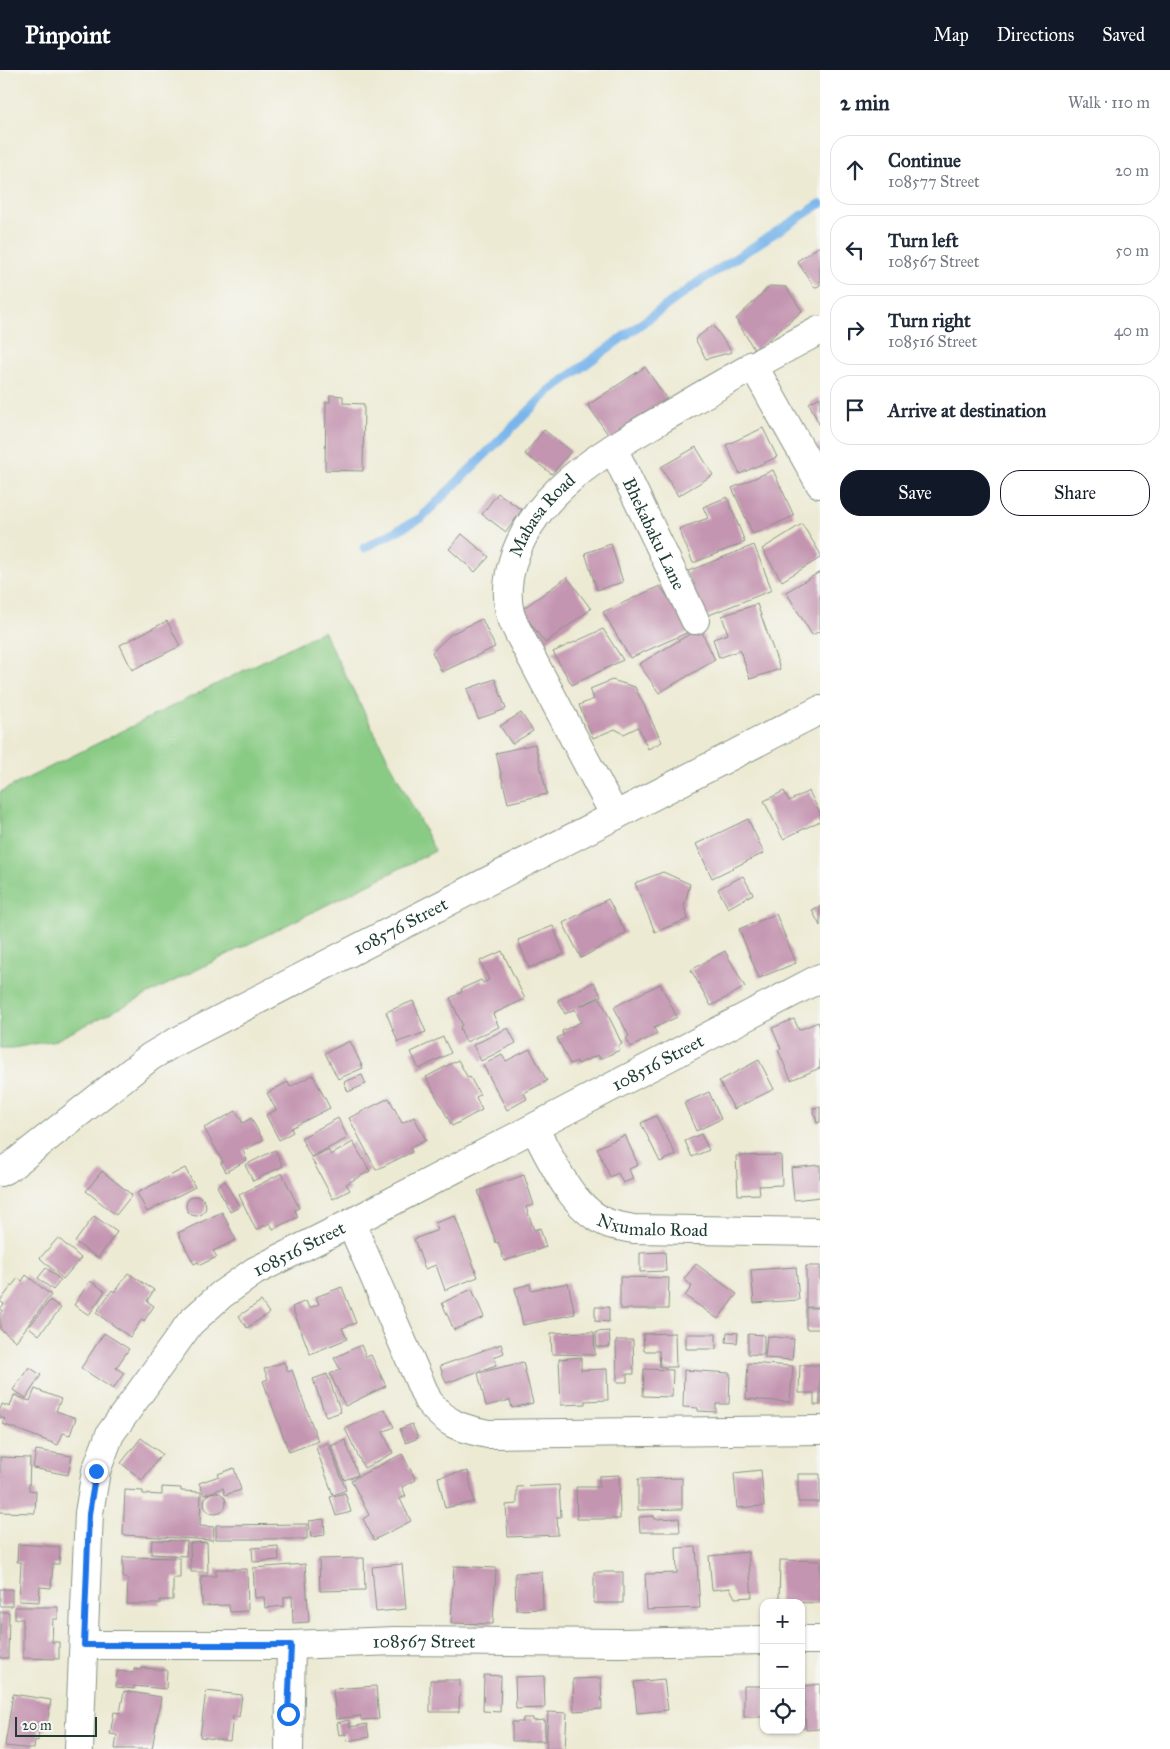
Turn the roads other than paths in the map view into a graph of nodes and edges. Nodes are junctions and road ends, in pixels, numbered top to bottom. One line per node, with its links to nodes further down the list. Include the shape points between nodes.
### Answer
1 (820, 330): 2 (street, Mabasa Road)
2 (753, 365): 3 (street, Mabasa Road); 4 (street)
3 (613, 448): 5 (street, Bhekabaku Lane); 7 (street, Mabasa Road, via 557,492 528,526 509,573 508,593 510,613 519,634)
4 (820, 484)
5 (695, 620)
6 (820, 710): 7 (street, 108576 Street)
7 (615, 816): 10 (street, 108576 Street, via 150,1057)
8 (820, 978): 9 (street, 108516 Street)
9 (534, 1128): 11 (street, 108516 Street); 12 (street, Nxumalo Road, via 575,1199 609,1224 633,1229)
10 (0, 1172)
11 (352, 1223): 13 (street, via 428,1402 441,1417 462,1429 488,1434); 17 (street, 108516 Street, via 255,1271 221,1295 190,1323 110,1434 96,1471 89,1514)
12 (820, 1232)
13 (820, 1430)
14 (760, 1640): 18 (street, 108567 Street)
15 (805, 1640): 16 (street)
16 (820, 1640)
17 (84, 1645): 18 (street, 108567 Street); 20 (street, 108516 Street)
18 (291, 1645): 19 (street)
19 (295, 1748)
20 (79, 1749)

